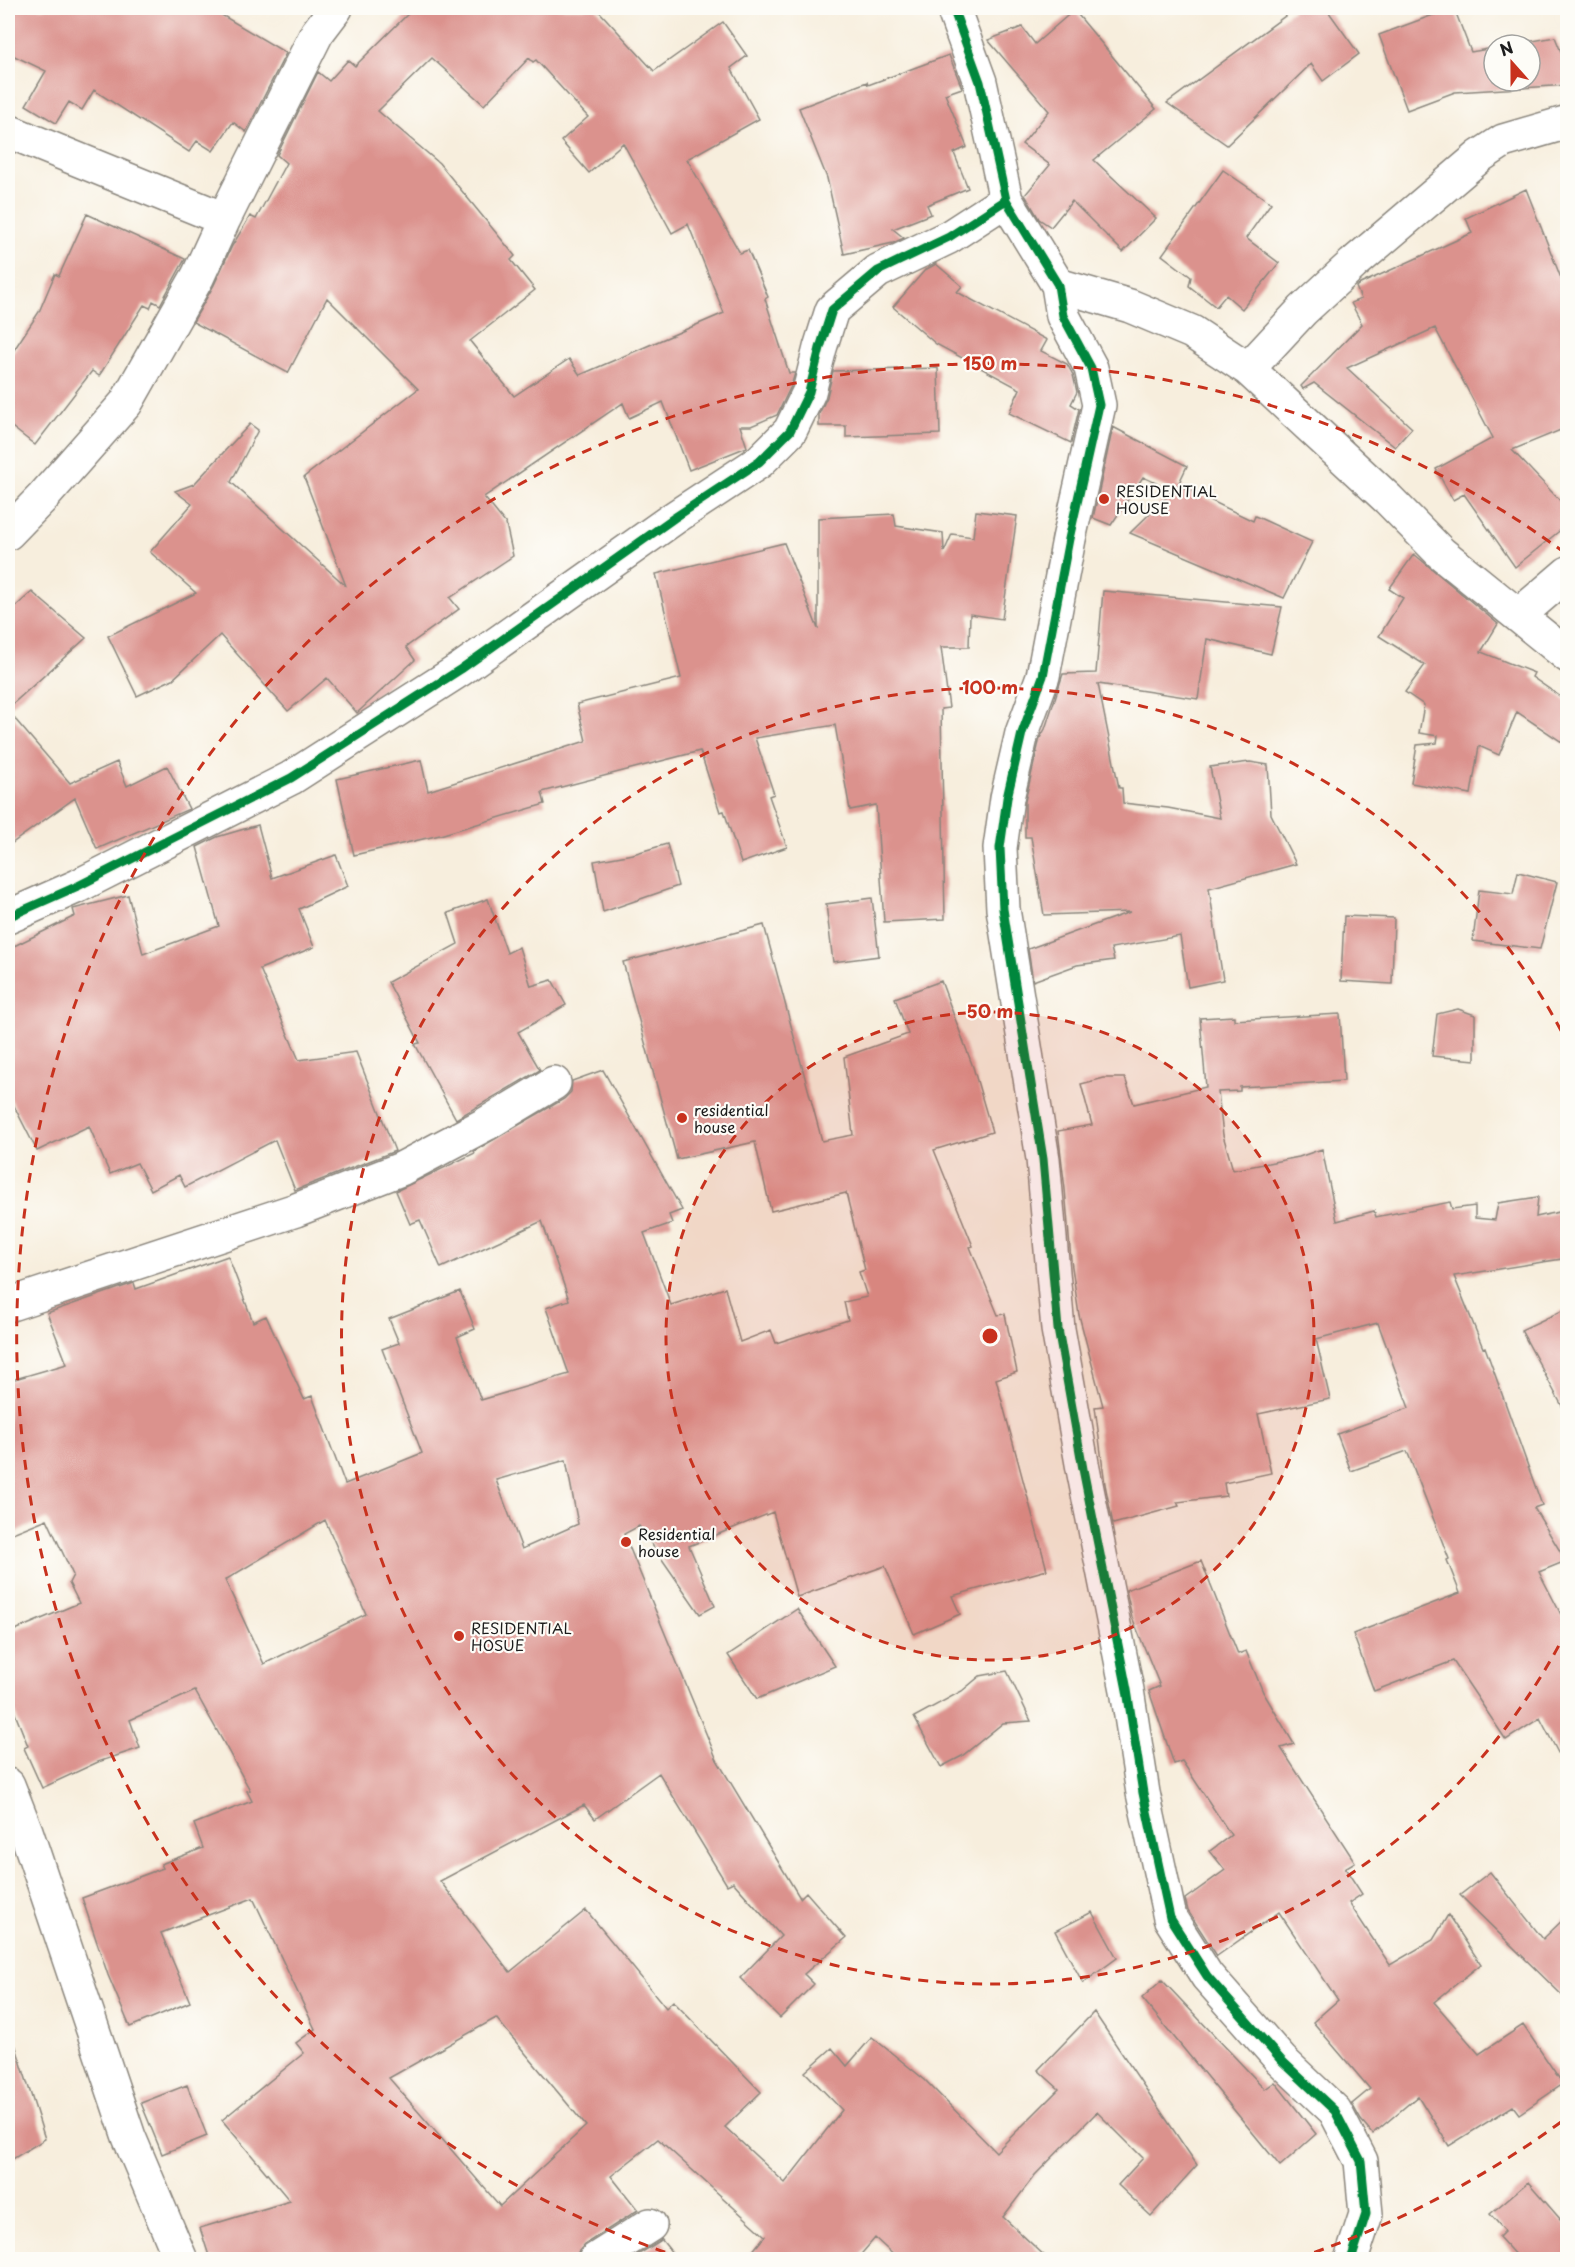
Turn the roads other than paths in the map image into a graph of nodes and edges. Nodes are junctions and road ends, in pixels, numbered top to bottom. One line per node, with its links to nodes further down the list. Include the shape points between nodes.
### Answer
1 (336, 8): 6 (street, via 317,33)
2 (953, 8): 5 (street, via 980,82)
3 (1568, 122): 8 (street, via 1503,141 1480,156 1344,272)
4 (8, 131): 6 (street)
5 (1006, 200): 7 (street); 13 (street, via 949,237 878,272 832,310 809,392 790,431 759,462 461,669 291,778 78,886)
6 (224, 219): 9 (street, via 198,276 126,403)
7 (1058, 285): 8 (street, via 1130,306 1192,332); 20 (street, via 1063,316 1090,368 1099,405 1043,676 1022,733 1000,848 1003,909 1043,1159 1058,1329 1143,1793 1170,1918 1207,1976 1281,2060 1335,2110 1361,2161 1366,2214)
8 (1248, 369): 11 (street, via 1441,553)
9 (8, 533)
10 (1568, 573): 11 (street)
11 (1519, 615): 12 (street)
12 (1568, 656)
13 (8, 917)
14 (554, 1083): 15 (street, via 401,1169 296,1210)
15 (8, 1305)
16 (8, 1785): 18 (street, via 129,2137)
17 (650, 2225): 19 (street)
18 (181, 2259)
19 (595, 2259)
20 (1352, 2259)

